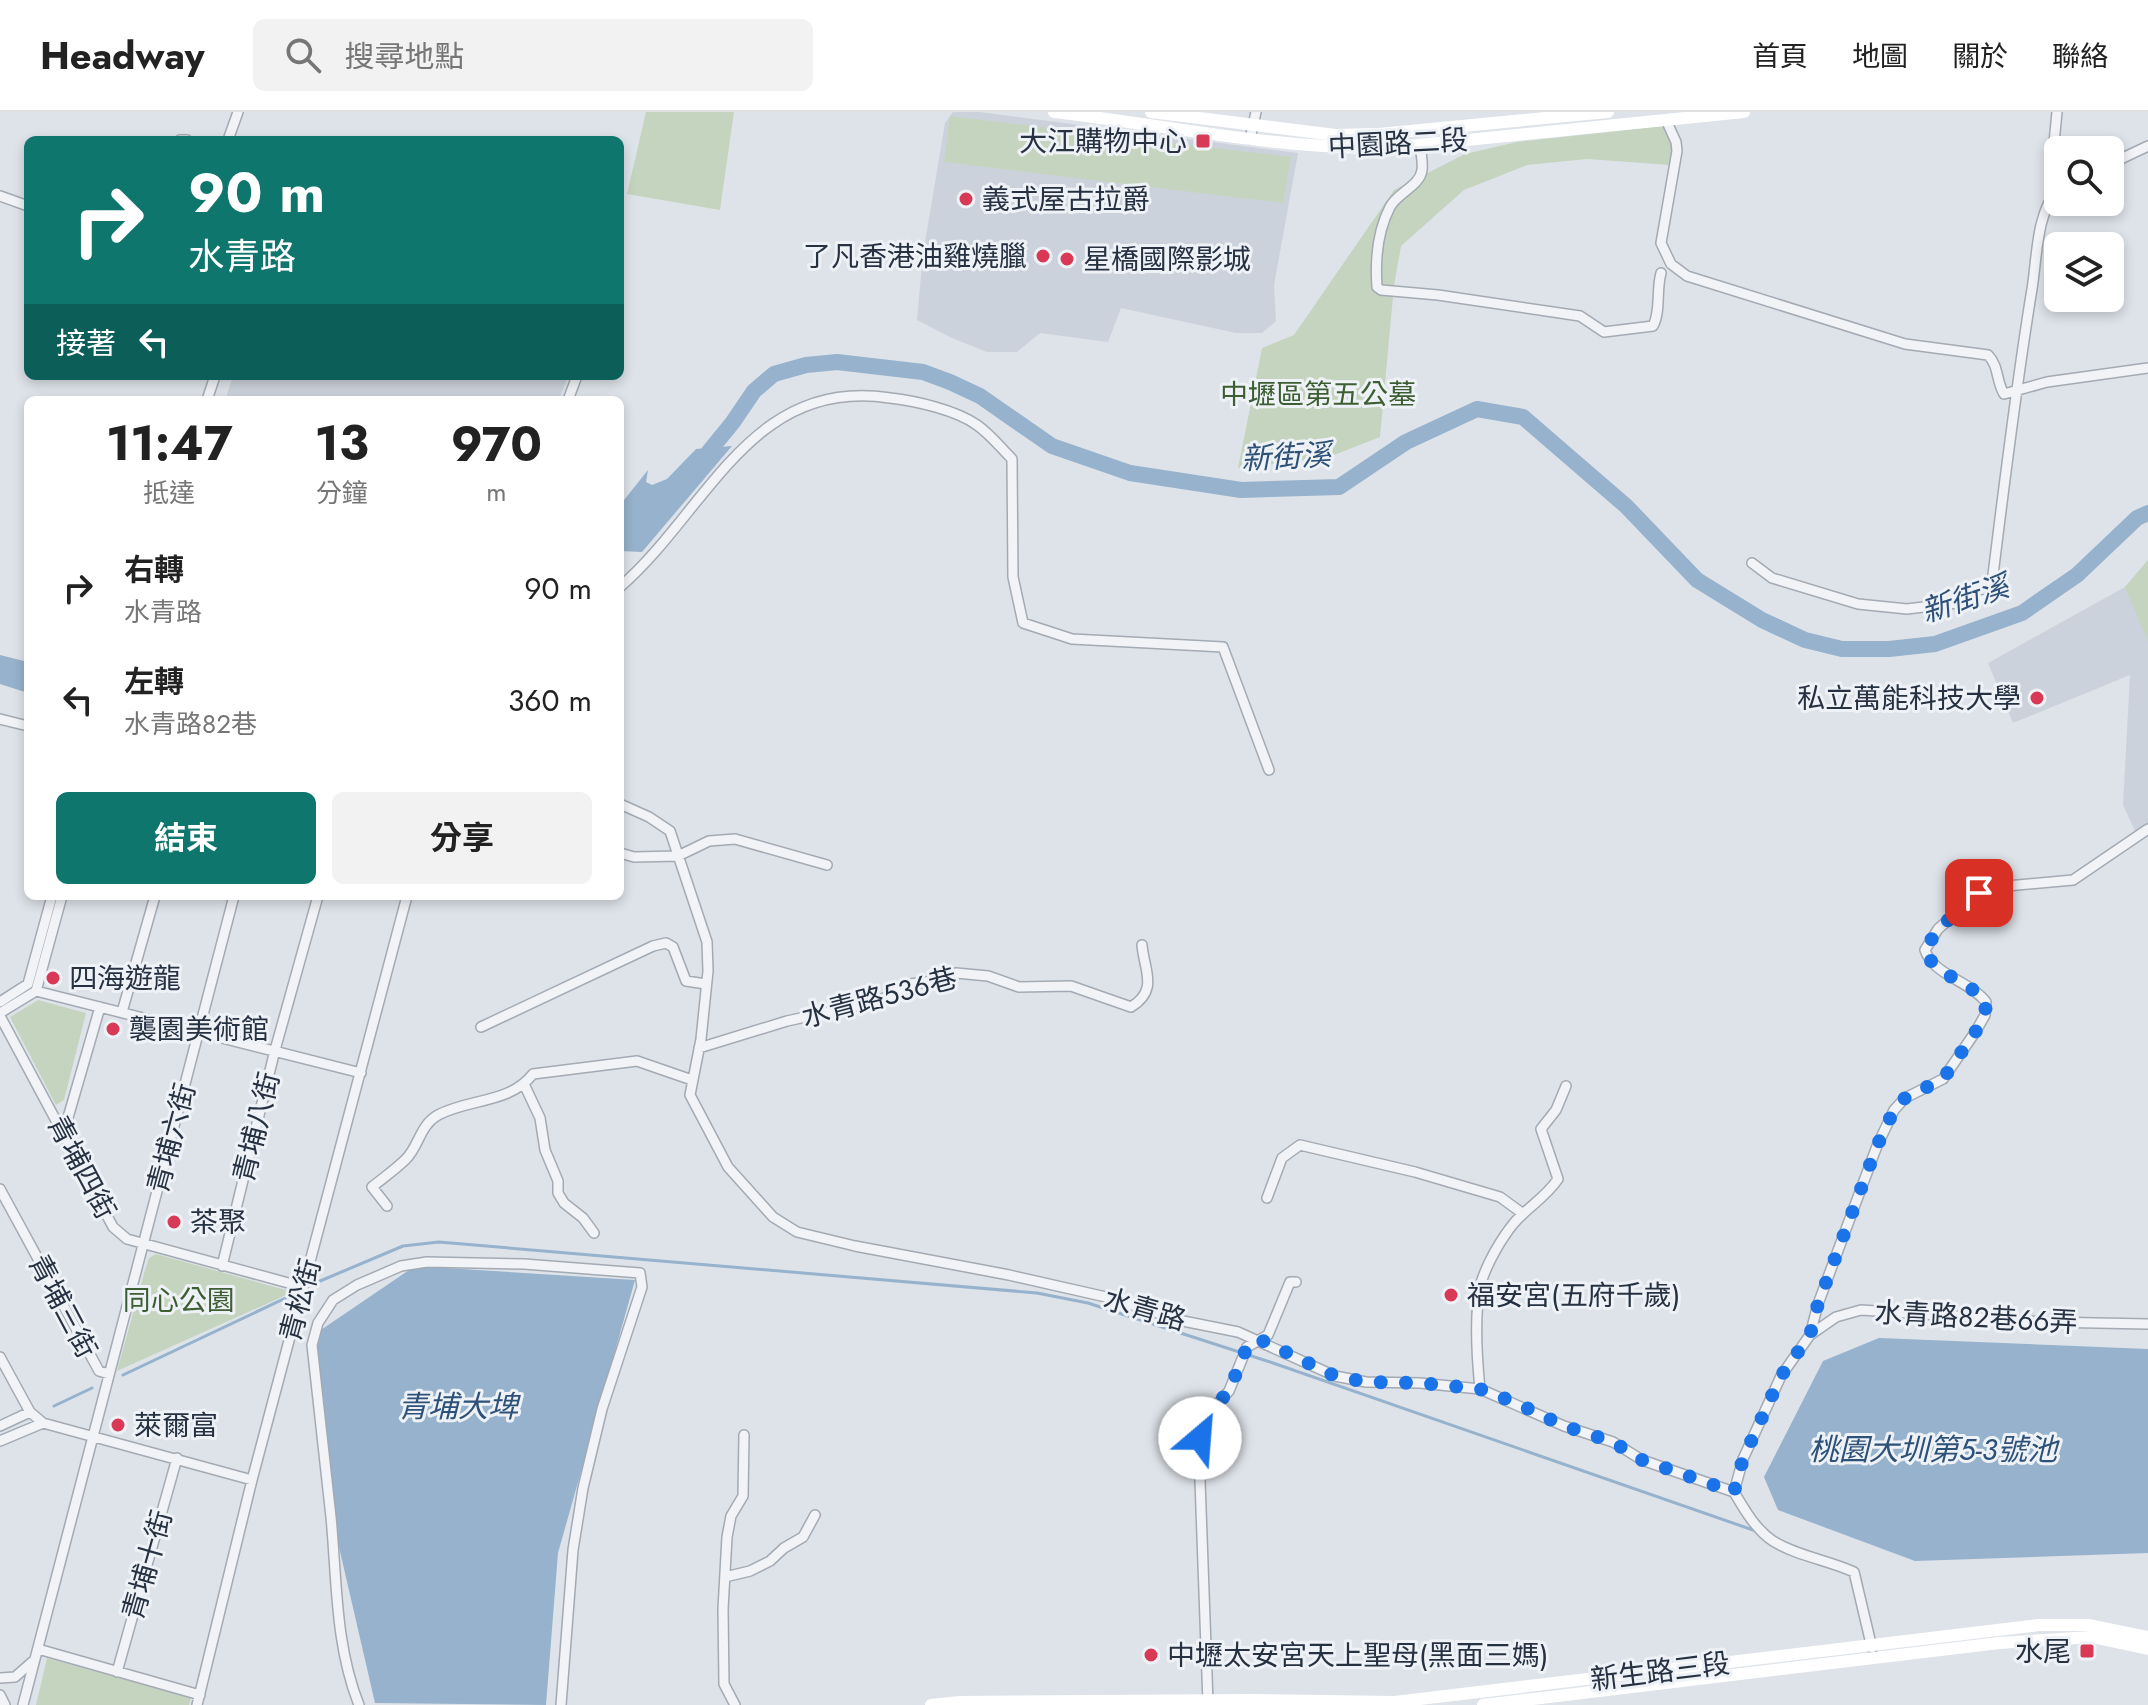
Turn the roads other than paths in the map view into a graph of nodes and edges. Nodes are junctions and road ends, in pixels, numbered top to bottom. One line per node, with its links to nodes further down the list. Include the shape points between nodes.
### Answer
1 (238, 112): 9 (street)
2 (1054, 112): 11 (main road, 中園路二段)
3 (1151, 112): 8 (main road, 中園路二段)
4 (1608, 112): 8 (main road, 中園路二段, via 1335,135)
5 (1744, 112): 7 (main road, 中園路二段)
6 (2057, 112): 10 (street)
7 (1665, 116): 12 (main road, 中園路二段); 20 (street, via 1677,151 1661,243 1671,264 1687,276 1905,344 1988,355 1995,361 2004,394)
8 (1254, 118): 11 (street)
9 (229, 136)
10 (2055, 136)
11 (1250, 139): 12 (main road, 中園路二段, via 1335,149)
12 (1420, 145): 18 (street, via 1419,179 1395,199 1380,235 1376,268 1381,290 1580,316 1604,332 1653,326)
13 (2148, 146): 14 (street)
14 (2124, 157)
15 (0, 196): 16 (street)
16 (24, 205)
17 (2046, 216): 20 (street)
18 (1661, 273)
19 (2148, 368): 20 (street)
20 (2017, 390): 21 (street, via 1990,599 1907,609 1858,604 1772,578)
21 (1752, 563)
22 (624, 584): 25 (street, via 767,427 806,406 844,396 922,402 977,424 1012,459 1013,577 1023,623 1072,639 1223,647)
23 (0, 719): 24 (street)
24 (24, 725)
25 (1269, 770)
26 (624, 806): 29 (street, 水青路, via 670,831)
27 (2148, 829): 63 (street, via 2073,880 1979,893 1938,929 1925,950 1928,960 1979,993 1986,1002 1985,1015 1943,1079 1905,1098 1894,1110)
28 (624, 854): 29 (street)
29 (678, 856): 30 (street, via 709,841 735,839); 38 (street, 水青路, via 707,942)
30 (827, 865)
31 (51, 900): 40 (street, via 28,984)
32 (61, 900): 39 (street)
33 (154, 900): 42 (street)
34 (233, 900): 45 (street, 青埔六街)
35 (317, 900): 47 (street, 青埔八街)
36 (406, 900): 48 (street, 青松街)
37 (1142, 945): 46 (street, 水青路536巷, via 1148,981 1141,1001 1131,1007 1071,986 1019,987 988,976 956,973 910,984 879,1001)
38 (706, 984): 44 (street, via 686,981 673,947 666,943); 46 (street, 水青路)
39 (36, 991): 41 (street); 43 (street)
40 (0, 1002)
41 (100, 1007): 42 (street); 52 (street, via 67,1121)
42 (122, 1012): 45 (street)
43 (0, 1014): 52 (street, 青埔四街)
44 (481, 1027)
45 (199, 1032): 47 (street); 58 (street, 青埔六街)
46 (699, 1048): 49 (street, 水青路)
47 (275, 1050): 48 (street); 59 (street, 青埔八街)
48 (361, 1073): 61 (street, 青松街)
49 (692, 1080): 50 (street, via 637,1061 533,1074); 64 (street, 水青路, via 690,1095 728,1167 773,1217 797,1232 1064,1287)
50 (524, 1084): 55 (street, via 501,1098 436,1116 408,1157 372,1187); 57 (street, via 540,1118 558,1193)
51 (1566, 1086): 56 (street, via 1541,1129 1558,1179)
52 (60, 1125): 58 (street, 青埔四街, via 113,1227)
53 (0, 1189): 66 (street, 青埔三街, via 99,1371)
54 (1267, 1198): 56 (street, via 1282,1158 1300,1145 1500,1197)
55 (387, 1206)
56 (1522, 1213): 67 (street, via 1505,1234 1481,1283)
57 (594, 1233)
58 (143, 1245): 59 (street, 青埔四街); 66 (street, 青埔六街)
59 (222, 1266): 61 (street, 青埔四街)
60 (1296, 1282): 64 (street, via 1290,1282 1268,1335)
61 (303, 1287): 75 (street, 青松街)
62 (2148, 1324): 63 (street, 水青路82巷66弄, via 1861,1310 1836,1317)
63 (1810, 1335): 76 (street, via 1781,1376 1743,1459)
64 (1259, 1339): 67 (street, 水青路, via 1335,1376); 88 (street, via 1247,1347 1229,1391 1198,1425)
65 (0, 1357): 68 (street)
66 (109, 1374): 72 (street, 青埔六街)
67 (1480, 1389): 76 (street, 水青路, via 1613,1442 1642,1460)
68 (30, 1412): 69 (street); 70 (street)
69 (43, 1423): 72 (street); 73 (street)
70 (0, 1426)
71 (744, 1435): 78 (street, via 743,1496 731,1516)
72 (94, 1437): 74 (street); 82 (street, 青埔六街)
73 (0, 1441)
74 (177, 1458): 75 (street); 83 (street, 青埔十街)
75 (252, 1480): 86 (street, 青松街)
76 (1734, 1492): 81 (street, via 1771,1540 1854,1572)
77 (815, 1515): 78 (street, via 803,1537 770,1561)
78 (725, 1577): 93 (street, via 724,1684)
79 (2148, 1637): 81 (main road, 新生路三段, via 2088,1625 2039,1625)
80 (2148, 1649): 81 (main road, 新生路三段, via 2092,1637)
81 (1873, 1652): 87 (main road, 新生路三段); 88 (main road, 新生路三段, via 1395,1702)
82 (37, 1653): 83 (street); 84 (street, via 15,1677); 90 (street, 青埔六街)
83 (117, 1672): 86 (street)
84 (0, 1678)
85 (0, 1695): 89 (street)
86 (198, 1700)
87 (1573, 1700): 95 (main road, 新生路三段)
88 (1208, 1703): 94 (main road, 新生路三段)
89 (5, 1705)
90 (23, 1705)
91 (359, 1705): 92 (street, via 341,1644 312,1345 333,1300 383,1272 427,1262 640,1273 642,1287 602,1409 583,1488)
92 (561, 1705)
93 (735, 1705)
94 (931, 1705)
95 (1483, 1705)

